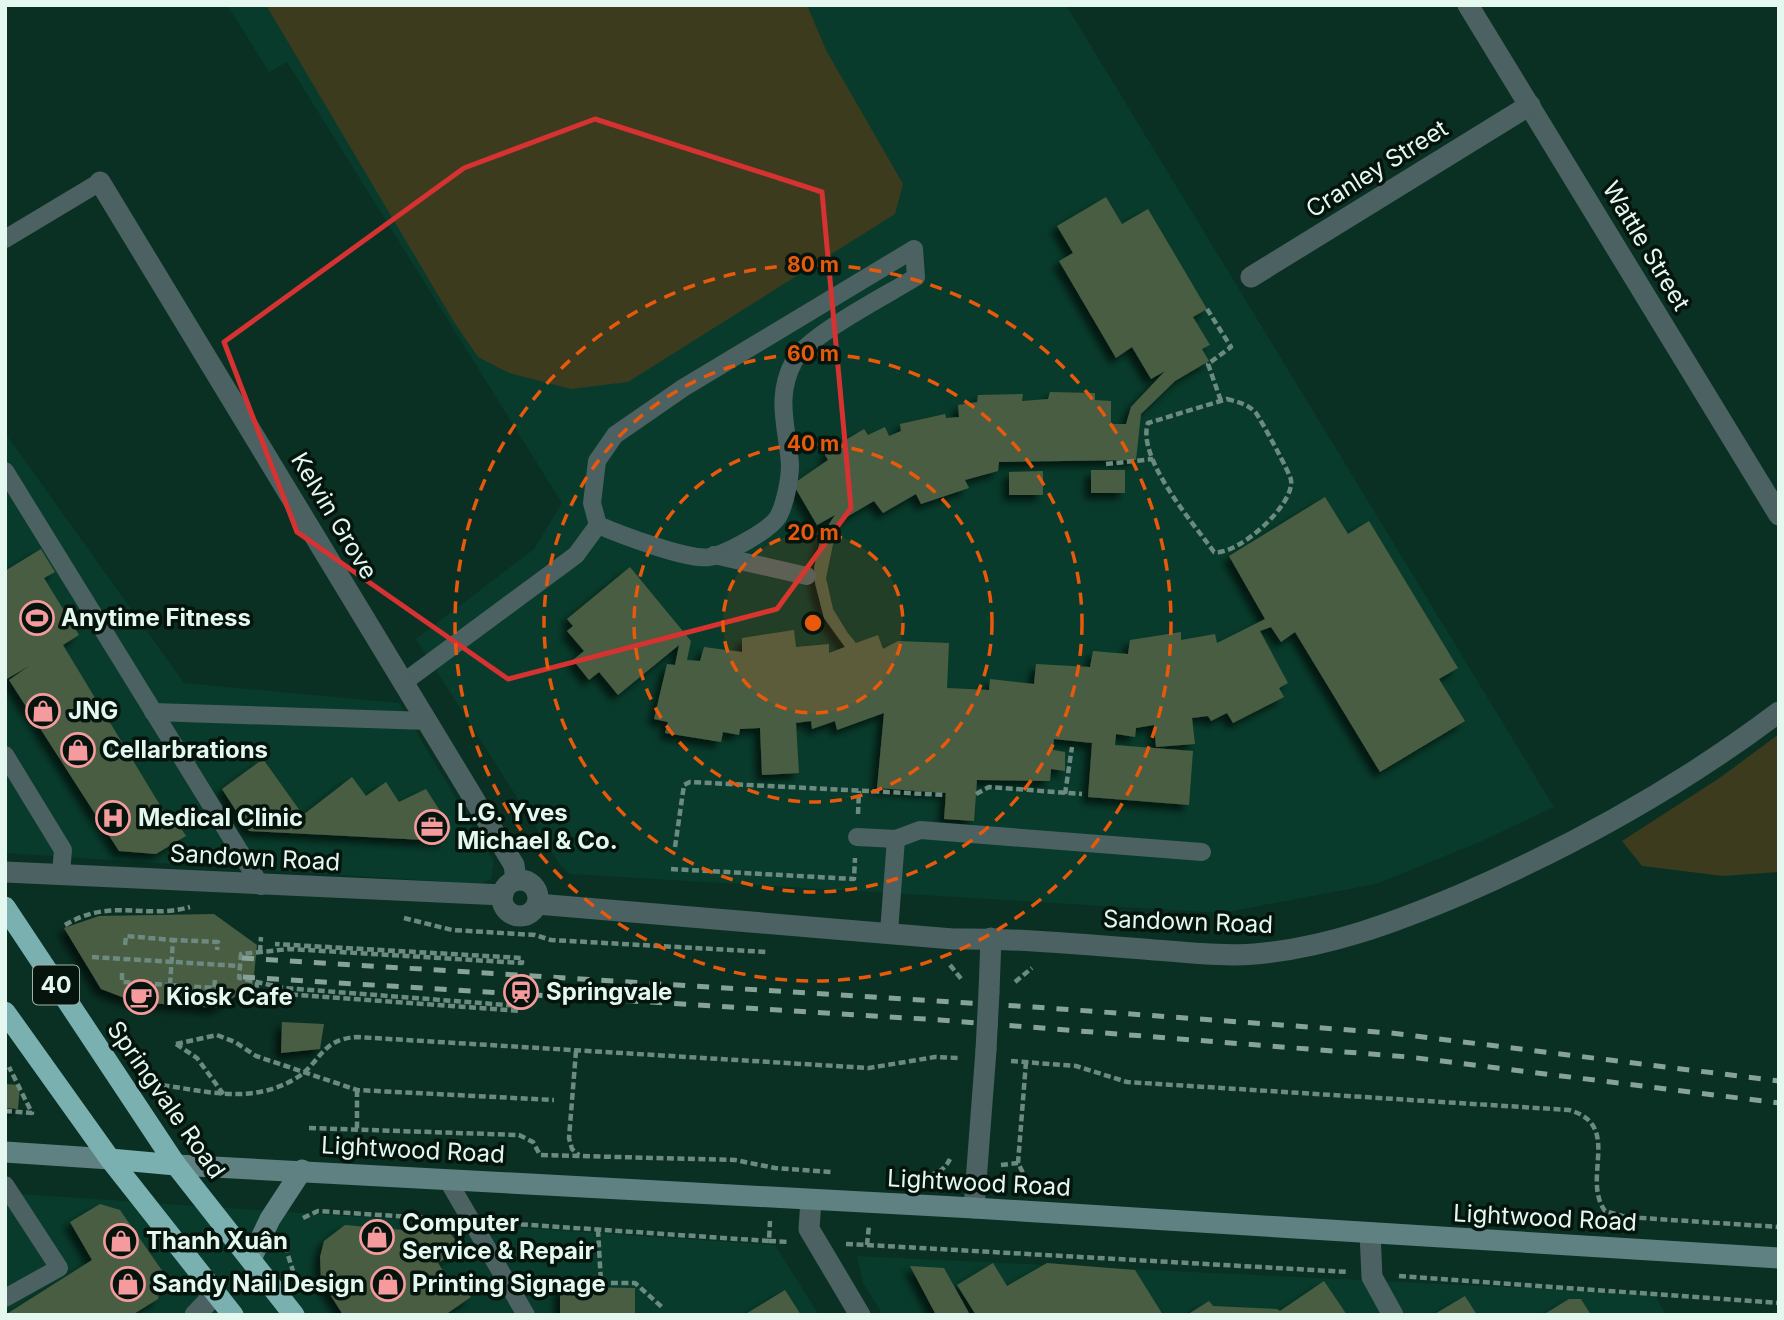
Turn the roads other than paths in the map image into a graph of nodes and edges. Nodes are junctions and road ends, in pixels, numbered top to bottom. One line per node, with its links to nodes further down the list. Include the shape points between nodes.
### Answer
1 (1468, 5): 2 (street, Wattle Street)
2 (1530, 105): 5 (street, Cranley Street); 7 (street, Wattle Street)
3 (100, 181): 4 (lane); 11 (street, Kelvin Grove)
4 (5, 239)
5 (1251, 277)
6 (5, 471): 12 (lane)
7 (1779, 515)
8 (598, 525): 9 (lane, via 641,543 709,558); 9 (lane, via 593,503 597,461 615,435 683,388 914,249 916,277 816,339 794,360 783,411 790,466 777,518 753,538); 11 (lane, via 576,555)
9 (714, 555): 10 (lane)
10 (807, 576)
11 (404, 682): 14 (street, Kelvin Grove)
12 (153, 712): 14 (lane); 21 (lane)
13 (1779, 712): 26 (street, Sandown Road, via 1691,775 1550,855 1424,910 1335,940 1288,951 1245,954)
14 (428, 721): 22 (street, Kelvin Grove, via 514,865)
15 (5, 755): 20 (lane, via 63,850)
16 (857, 837): 17 (lane)
17 (896, 839): 18 (lane, via 920,830); 25 (lane)
18 (1202, 852)
19 (5, 873): 20 (street, Sandown Road)
20 (61, 873): 21 (street, Sandown Road)
21 (261, 886): 22 (street, Sandown Road)
22 (510, 888): 23 (street, via 534,886); 23 (street, via 506,909 512,914 527,915)
23 (537, 904): 25 (street, Sandown Road)
24 (5, 907): 30 (highway, Springvale Road / 40)
25 (889, 932): 26 (street, Sandown Road)
26 (991, 939): 35 (street, bridge)
27 (5, 1012): 29 (highway, 40)
28 (5, 1152): 29 (main road)
29 (110, 1159): 30 (highway); 39 (highway, 40)
30 (176, 1165): 31 (main road, Lightwood Road); 38 (highway, Springvale Road / 40)
31 (302, 1170): 32 (main road, Lightwood Road); 38 (main road)
32 (447, 1179): 34 (main road, Lightwood Road); 44 (lane)
33 (5, 1185): 40 (lane, via 59,1268)
34 (811, 1200): 35 (main road, Lightwood Road); 45 (street, via 809,1229)
35 (974, 1208): 36 (main road, Lightwood Road)
36 (1370, 1233): 37 (main road, Lightwood Road); 46 (street, via 1371,1273)
37 (1779, 1258)
38 (251, 1259): 43 (highway, Springvale Road / 40)
39 (216, 1293): 41 (street); 42 (highway, 40)
40 (5, 1298)
41 (195, 1315)
42 (233, 1315)
43 (294, 1315)
44 (526, 1315)
45 (860, 1315)
46 (1393, 1315)

